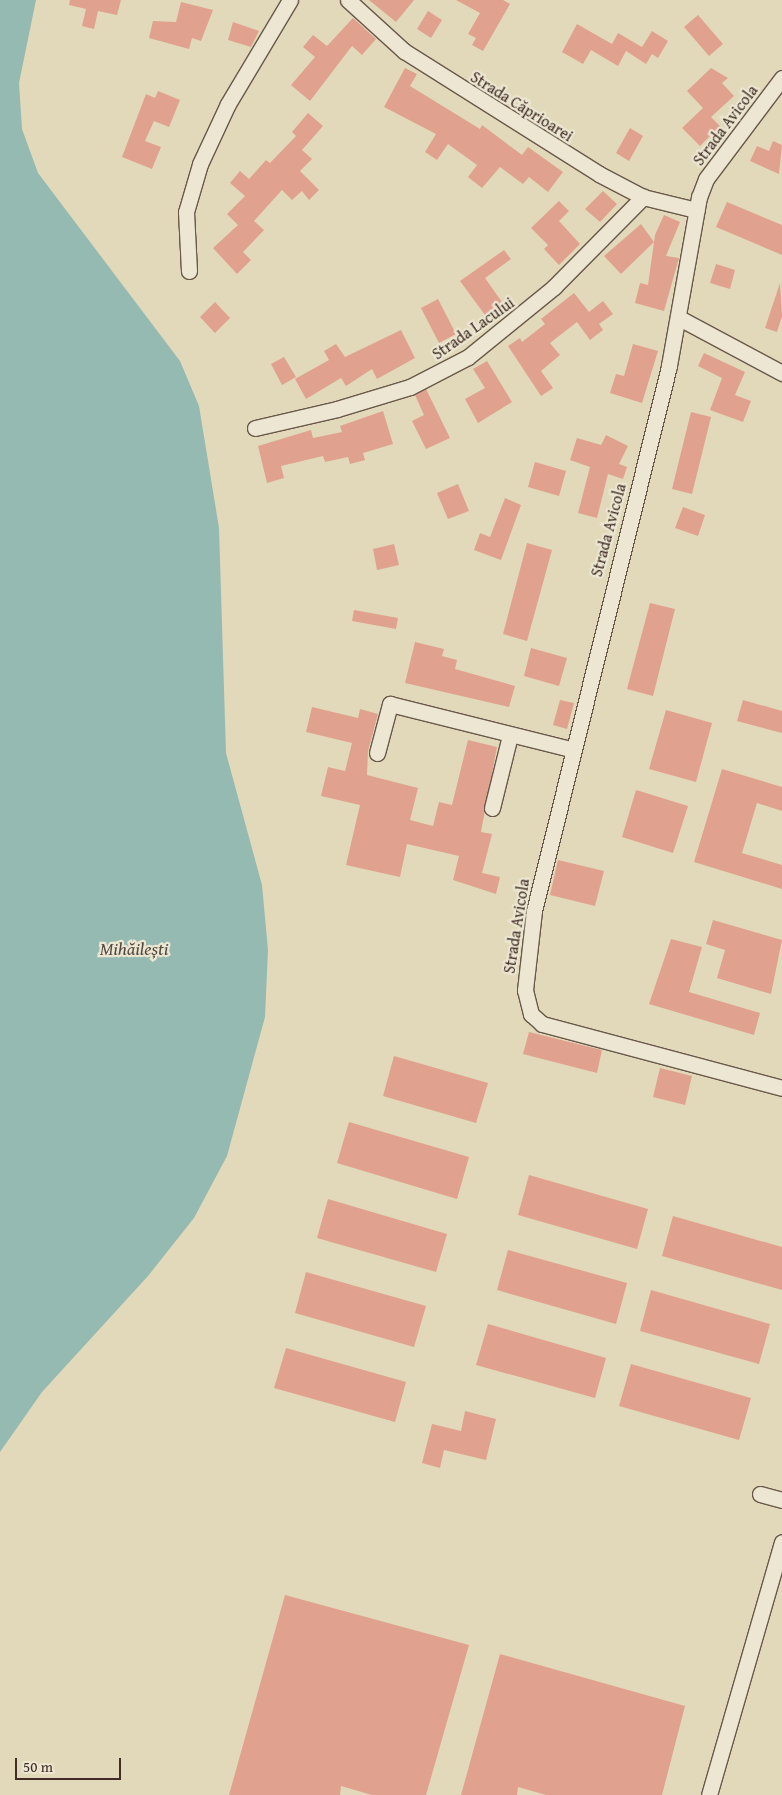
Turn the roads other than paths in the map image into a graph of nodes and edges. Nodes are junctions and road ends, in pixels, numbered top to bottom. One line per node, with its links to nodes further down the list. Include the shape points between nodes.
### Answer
1 (290, 0): 6 (street, via 228,104 200,164 186,212)
2 (348, 0): 4 (street, Strada Căprioarei, via 404,51 599,174)
3 (782, 78): 5 (street, Strada Avicola, via 706,179)
4 (643, 197): 5 (street, Strada Căprioarei); 9 (street, Strada Lacului, via 554,287 468,357 410,387 337,409)
5 (696, 210): 7 (street, Strada Avicola)
6 (189, 271)
7 (679, 318): 8 (street); 11 (street, Strada Avicola)
8 (782, 373)
9 (255, 428)
10 (510, 735): 11 (street); 12 (street, via 390,704); 13 (street)
11 (571, 749): 14 (street, Strada Avicola, via 534,911 525,990 531,1014 542,1024)
12 (377, 753)
13 (492, 808)
14 (782, 1088)
15 (760, 1494): 16 (street)
16 (782, 1500)
17 (782, 1542): 18 (street)
18 (709, 1795)

